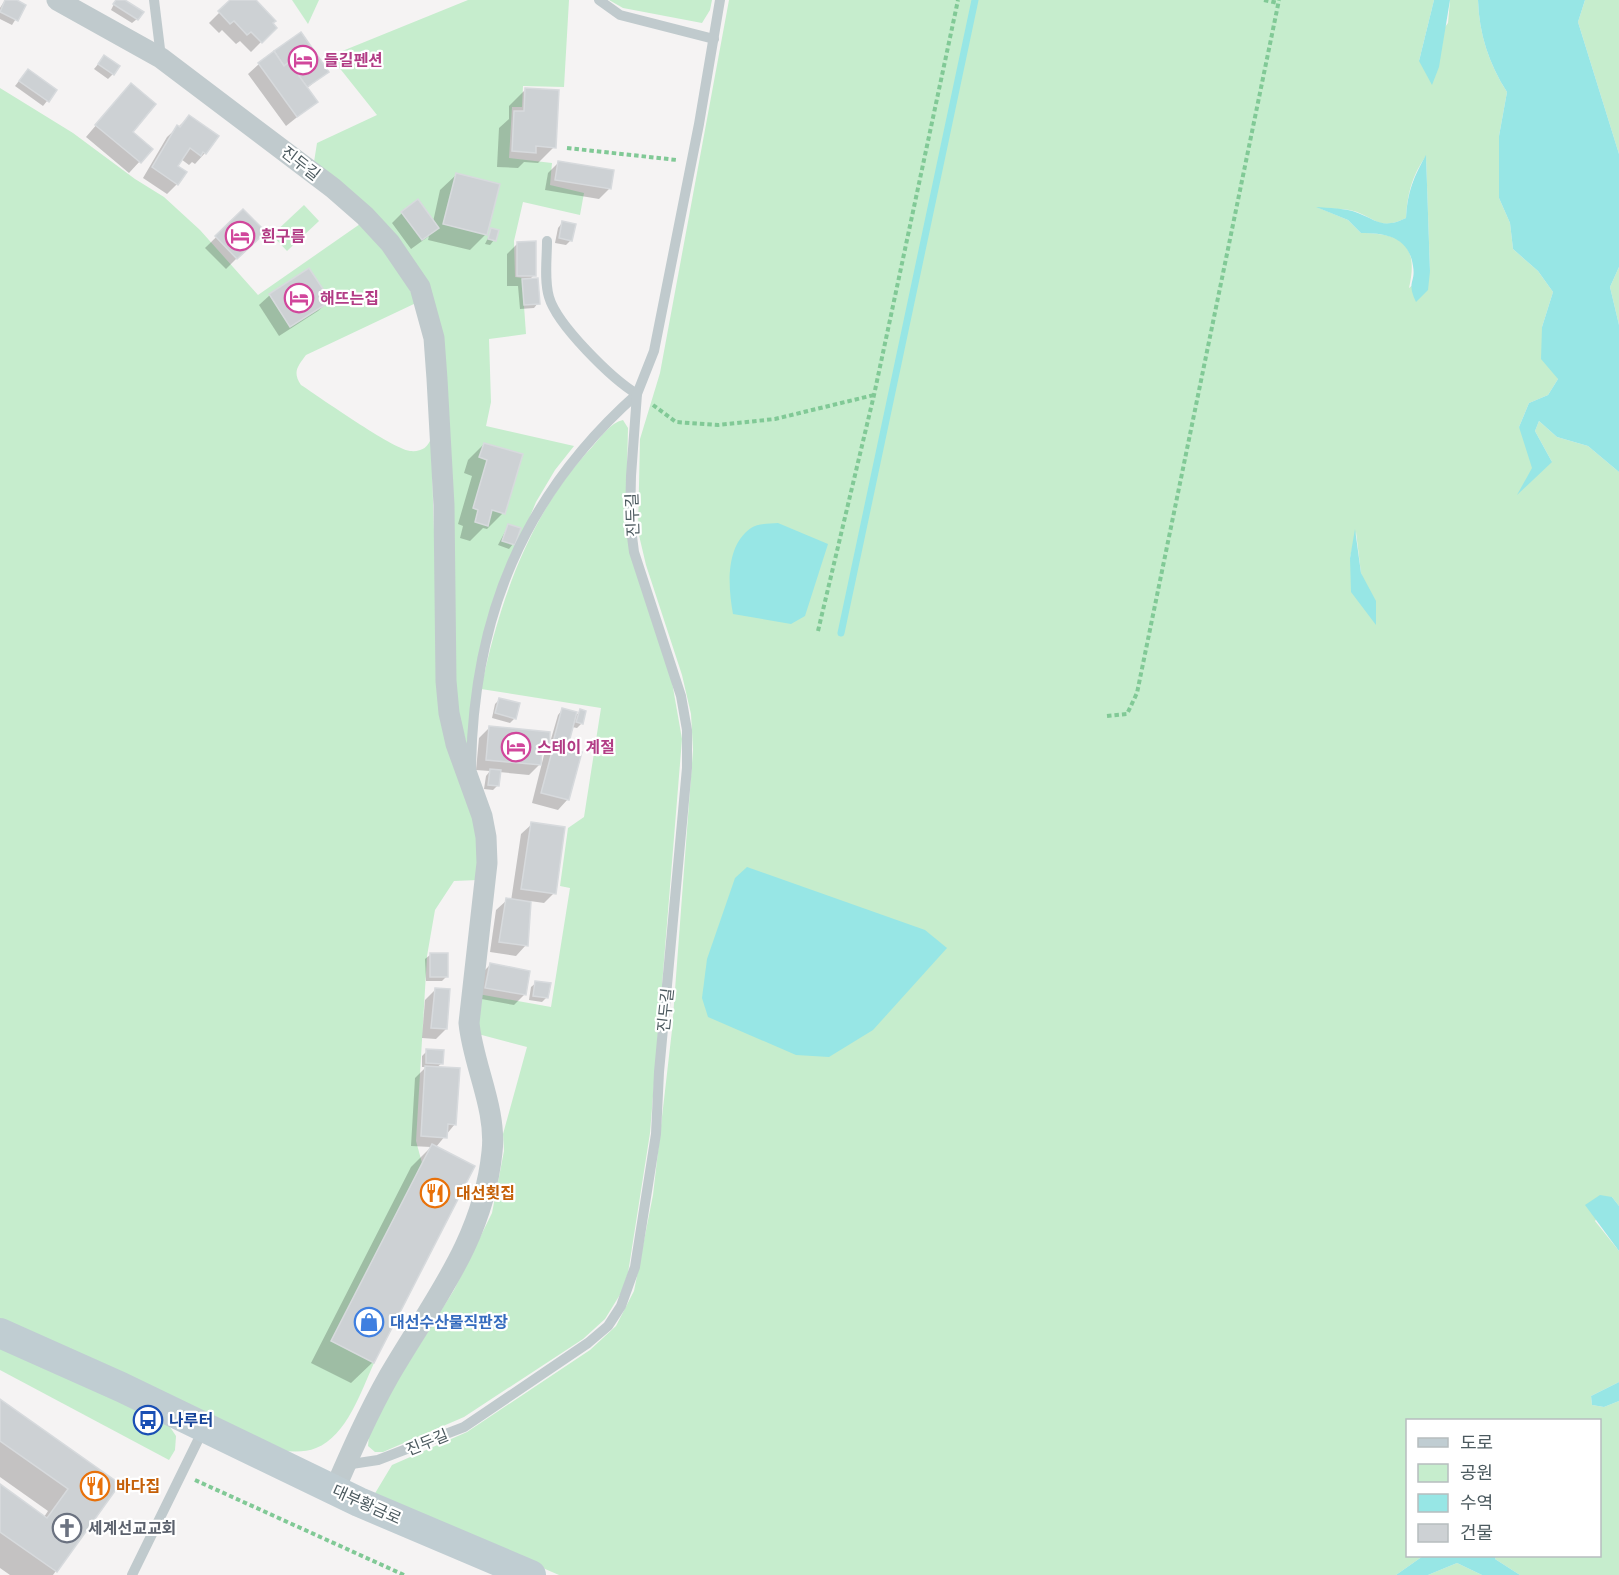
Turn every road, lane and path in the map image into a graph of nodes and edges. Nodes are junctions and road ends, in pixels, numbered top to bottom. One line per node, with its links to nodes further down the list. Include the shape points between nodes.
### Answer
1 (57, 0): 9 (street, 진두길)
2 (154, 0): 9 (lane)
3 (599, 0): 8 (lane, via 620,15)
4 (720, 0): 8 (lane, 진두길)
5 (958, 0): 14 (path)
6 (1264, 0): 7 (path)
7 (1278, 2): 16 (path, via 1137,693 1127,714)
8 (714, 39): 11 (lane, 진두길)
9 (161, 58): 17 (street, 진두길, via 365,216 406,263 420,287 434,338 437,379 448,702)
10 (567, 148): 11 (path)
11 (692, 162): 13 (lane, 진두길, via 654,351)
12 (547, 241): 13 (lane, via 547,285 554,309 602,366)
13 (637, 394): 14 (path, via 676,422 718,425 775,419); 17 (lane, 진두길, via 584,446 546,496 505,582 481,655); 21 (lane, 진두길, via 630,521 634,552 681,696 687,730 687,768 656,1134 634,1267 621,1306 608,1326 588,1343 464,1427)
14 (874, 395): 15 (path)
15 (818, 631)
16 (1107, 716)
17 (470, 787): 21 (street, 진두길, via 486,837 485,883 469,1023 492,1135 486,1188 472,1235 379,1395)
18 (0, 1333): 19 (main road, 대부황금로)
19 (205, 1427): 20 (lane); 21 (main road, 대부황금로)
20 (183, 1474): 22 (lane); 23 (path)
21 (340, 1478): 24 (main road, 대부황금로)
22 (132, 1575)
23 (404, 1575)
24 (531, 1575)

